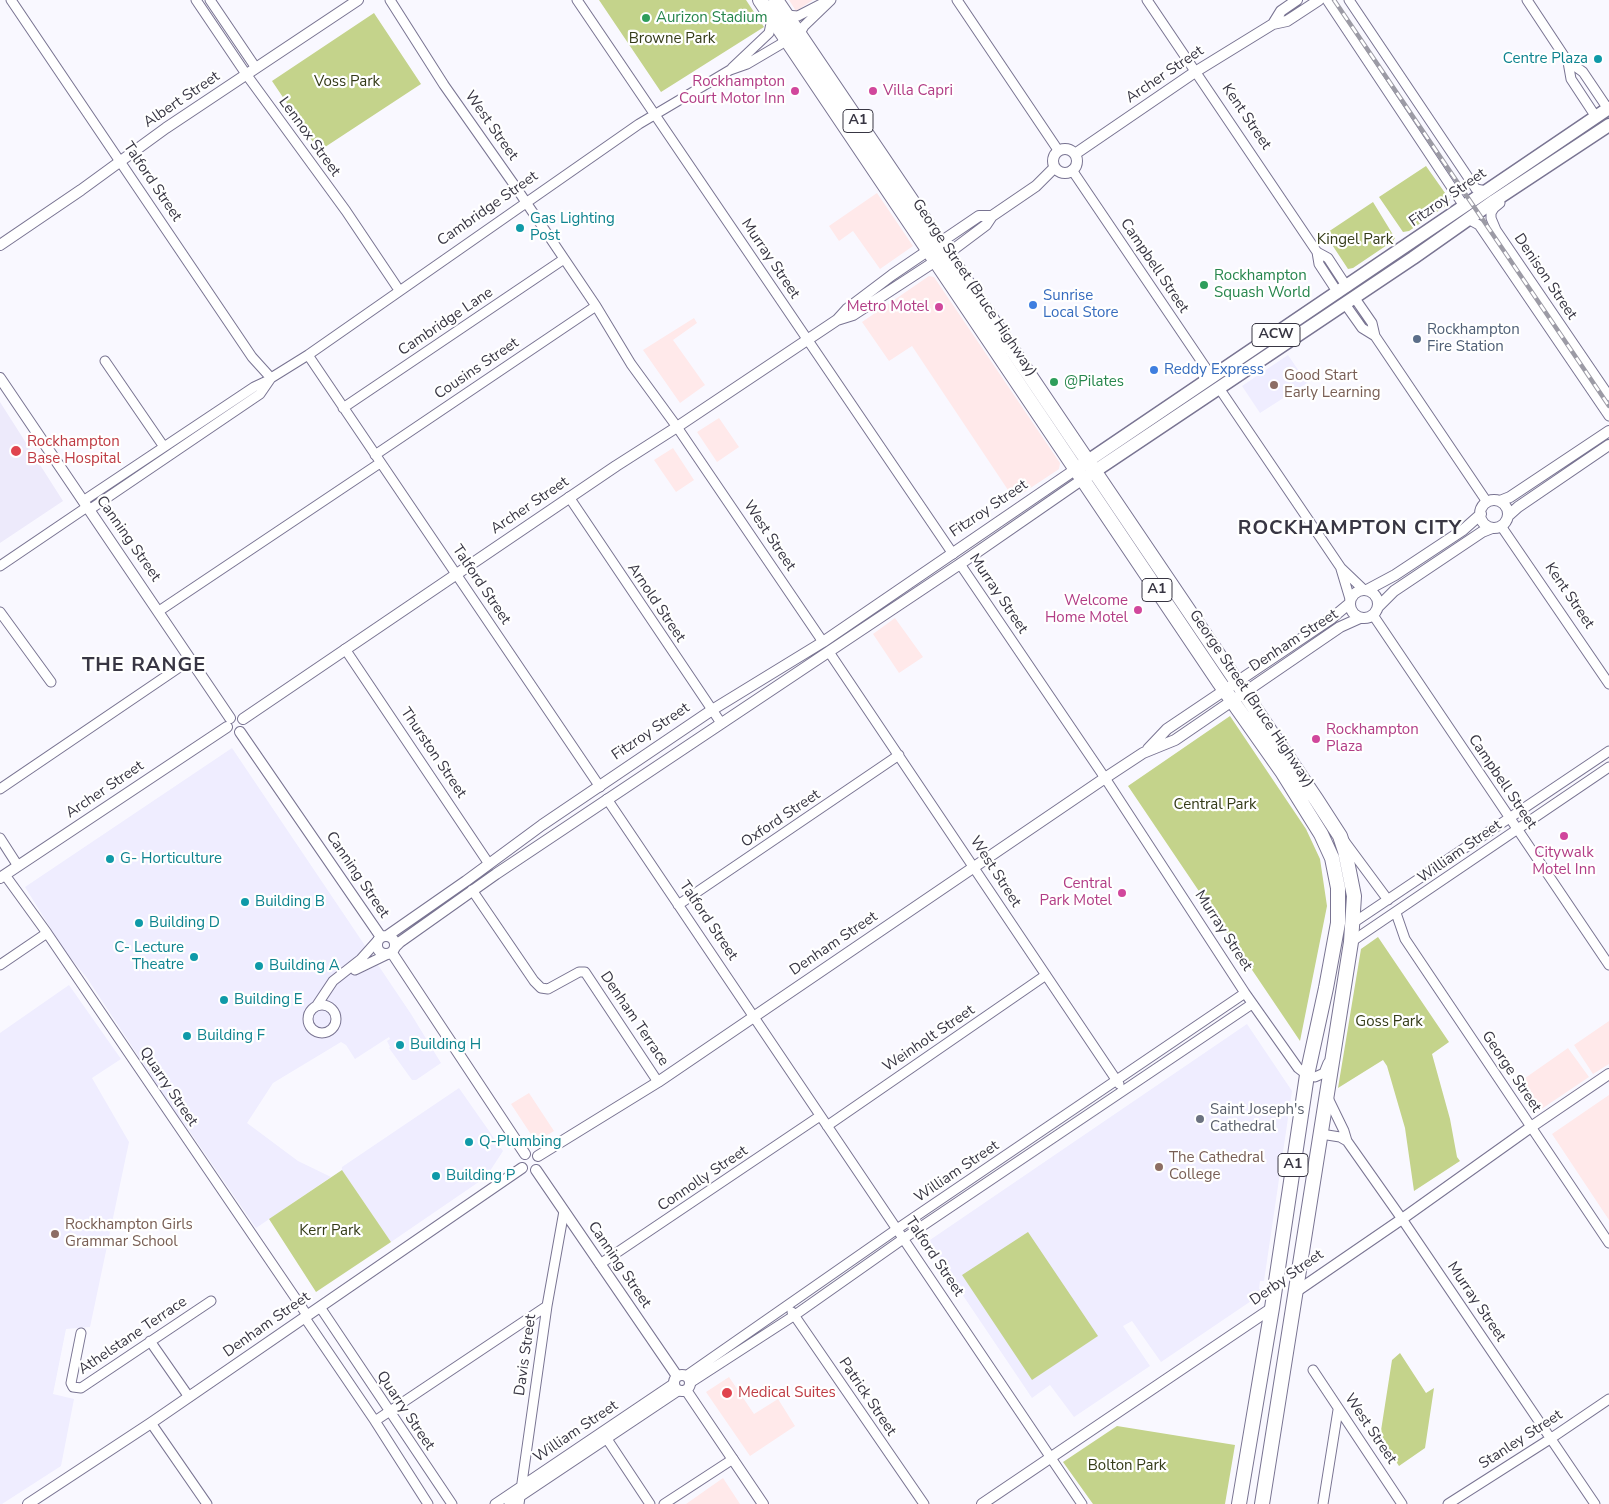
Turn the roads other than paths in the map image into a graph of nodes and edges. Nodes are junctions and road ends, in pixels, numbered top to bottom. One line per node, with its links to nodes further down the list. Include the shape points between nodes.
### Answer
1 (11, 0): 34 (street, Talford Street)
2 (196, 0): 27 (street, Lennox Street)
3 (210, 0): 24 (street)
4 (358, 0): 24 (street, Albert Street)
5 (390, 0): 39 (street, West Street)
6 (577, 0): 29 (street, Murray Street)
7 (760, 0): 19 (highway, George Street (Bruce Highway) / A1)
8 (768, 0): 22 (street, via 785,27)
9 (776, 0): 18 (highway, George Street (Bruce Highway) / A1)
10 (830, 0): 18 (street, via 798,16); 21 (street, via 804,26)
11 (957, 0): 32 (street)
12 (1147, 0): 26 (street, Kent Street)
13 (1297, 0): 20 (street, Archer Street, via 1281,11)
14 (1319, 0): 20 (street, Archer Street, via 1287,21)
15 (1327, 0): 40 (street)
16 (1349, 0): 38 (street, via 1476,189)
17 (1527, 0): 23 (street)
18 (786, 15): 21 (highway, George Street (Bruce Highway) / A1)
19 (772, 19): 22 (highway, George Street (Bruce Highway) / A1); 25 (street, Cambridge Street, via 768,32)
20 (1273, 24): 26 (street, Archer Street)
21 (799, 36): 43 (highway, George Street (Bruce Highway) / A1)
22 (785, 38): 25 (street, Cambridge Street, via 747,64); 43 (highway, George Street (Bruce Highway) / A1)
23 (1568, 62): 28 (street, via 1583,72); 30 (street, via 1571,79)
24 (256, 68): 27 (street, Albert Street)
25 (730, 70): 29 (street, Cambridge Street)
26 (1196, 72): 33 (street, Archer Street); 46 (street, Kent Street, via 1318,252 1319,264)
27 (246, 74): 34 (street, Albert Street); 45 (street, Lennox Street)
28 (1609, 109): 30 (main road, Fitzroy Street / ACW)
29 (653, 115): 39 (street, Cambridge Street); 48 (street, Murray Street)
30 (1596, 117): 31 (main road); 38 (main road, Fitzroy Street / ACW)
31 (1607, 130): 37 (main road, Fitzroy Street / ACW)
32 (1058, 150): 33 (street, via 1067,148); 35 (street, via 1052,160)
33 (1075, 154): 36 (street, via 1077,162)
34 (120, 160): 42 (street, Albert Street); 52 (street, Talford Street)
35 (1054, 168): 36 (street, via 1065,173); 43 (street, Archer Street, via 1036,186 992,216 979,216)
36 (1072, 170): 53 (street, Campbell Street)
37 (1527, 180): 41 (main road, Fitzroy Street / ACW); 54 (street, Denison Street, via 1494,208 1493,224)
38 (1486, 191): 40 (main road, Fitzroy Street / ACW)
39 (526, 203): 44 (street, West Street); 45 (street, Cambridge Street)
40 (1464, 206): 46 (main road, Fitzroy Street / ACW)
41 (1468, 219): 46 (main road, Fitzroy Street / ACW); 56 (street, Denison Street, via 1479,225)
42 (0, 245)
43 (938, 251): 48 (street, Archer Street, via 853,315 836,320); 63 (highway, George Street (Bruce Highway) / A1)
44 (564, 259): 47 (street, West Street); 55 (street, Cambridge Lane)
45 (399, 290): 49 (street, Cambridge Street)
46 (1346, 295): 53 (main road, Fitzroy Street / ACW); 65 (street, Kent Street, via 1362,328 1375,336)
47 (596, 306): 57 (street, West Street, via 631,364); 61 (street, Cousins Street)
48 (807, 339): 57 (street, Archer Street); 73 (street, Murray Street)
49 (308, 355): 52 (street, Cambridge Street); 55 (street, Talford Street)
50 (105, 361): 60 (street)
51 (0, 378): 67 (street, Canning Street)
52 (270, 379): 60 (street, Cambridge Street); 67 (street, Cambridge Street, via 260,394)
53 (1216, 383): 63 (main road, Fitzroy Street / ACW); 76 (street, Campbell Street)
54 (1609, 396)
55 (343, 408): 61 (street, Talford Street)
56 (1609, 416)
57 (677, 427): 64 (street, Archer Street); 84 (street, West Street)
58 (1609, 431): 66 (street)
59 (1609, 445): 70 (street)
60 (164, 447): 67 (street, Cambridge Street)
61 (375, 455): 62 (street, Talford Street)
62 (380, 463): 77 (street, Talford Street); 80 (street)
63 (1086, 471): 68 (street, Fitzroy Street); 71 (street, Fitzroy Street); 90 (highway, George Street (Bruce Highway) / A1)
64 (569, 497): 77 (street, Archer Street); 91 (street, Arnold Street)
65 (1487, 502): 66 (street); 69 (street)
66 (1500, 502): 70 (street)
67 (86, 506): 75 (street, Cambridge Street); 80 (street, Canning Street)
68 (1017, 510): 71 (street); 73 (street, Fitzroy Street)
69 (1481, 514): 72 (street, via 1483,521); 78 (street, via 1395,575)
70 (1508, 516): 72 (street, via 1506,522)
71 (1025, 520): 74 (street, Fitzroy Street)
72 (1497, 527): 81 (street, via 1479,534 1394,591); 89 (street, Kent Street)
73 (953, 554): 74 (street, Murray Street); 84 (street, Fitzroy Street)
74 (960, 564): 86 (street, Fitzroy Street); 99 (street, Murray Street)
75 (0, 566)
76 (1341, 568): 78 (street, Campbell Street); 79 (street, Campbell Street)
77 (456, 574): 85 (street, Archer Street); 100 (street, Talford Street)
78 (1366, 590): 79 (street, via 1356,592); 81 (street, via 1377,599)
79 (1350, 601): 83 (street, via 1352,612); 90 (street, Denham Street)
80 (159, 611): 87 (street, Canning Street)
81 (1375, 611): 83 (street); 103 (street, Campbell Street)
82 (0, 612): 88 (street)
83 (1360, 618): 90 (street, Denham Street)
84 (823, 642): 86 (street, West Street); 91 (street, Fitzroy Street)
85 (345, 650): 92 (street, Archer Street); 107 (street, Thurston Street)
86 (829, 652): 94 (street, Fitzroy Street); 97 (street, West Street)
87 (190, 660): 93 (street, Canning Street); 101 (street)
88 (50, 682)
89 (1609, 684)
90 (1234, 691): 99 (street, Denham Street, via 1175,740 1143,753); 105 (highway, George Street (Bruce Highway) / A1); 127 (highway, George Street (Bruce Highway) / A1, via 1326,845 1336,874 1339,905)
91 (712, 710): 94 (street, Arnold Street); 100 (street, Fitzroy Street)
92 (243, 719): 93 (street, via 235,716); 95 (street, via 244,727)
93 (228, 722): 95 (street, via 232,732); 108 (street, Archer Street)
94 (721, 723): 102 (street, Fitzroy Street)
95 (240, 732): 121 (street, Canning Street)
96 (1609, 751): 103 (street, William Street)
97 (899, 755): 109 (street, West Street); 116 (street, Oxford Street)
98 (1609, 767): 104 (street, William Street)
99 (1105, 778): 109 (street, Denham Street); 128 (street, Murray Street)
100 (600, 787): 102 (street, Talford Street); 107 (street, Fitzroy Street)
101 (0, 788)
102 (607, 799): 110 (street, Fitzroy Street); 116 (street, Talford Street)
103 (1510, 818): 104 (street, Campbell Street); 115 (street, William Street)
104 (1517, 829): 118 (street, William Street); 125 (street, Campbell Street)
105 (1340, 836): 115 (street); 119 (highway, A1, via 1352,881)
106 (0, 838): 108 (street)
107 (489, 864): 110 (street, Thurston Street); 112 (street, Fitzroy Street)
108 (18, 866): 111 (street, Archer Street)
109 (975, 867): 126 (street, West Street); 132 (street, Denham Street)
110 (496, 874): 113 (street, Fitzroy Street)
111 (2, 877): 120 (street, Quarry Street)
112 (466, 881): 113 (street, Denham Terrace); 114 (street, Fitzroy Street)
113 (472, 890): 117 (street, Fitzroy Street); 137 (street, Denham Terrace, via 541,988 548,989 584,972)
114 (436, 900): 117 (street); 121 (street, Fitzroy Street)
115 (1388, 900): 119 (street, William Street)
116 (678, 904): 132 (street, Talford Street)
117 (444, 911): 123 (street, Fitzroy Street)
118 (1396, 913): 122 (street, William Street); 142 (street, George Street, via 1405,938)
119 (1353, 923): 122 (highway, A1); 127 (highway, via 1345,931)
120 (47, 933): 124 (street); 162 (street, Quarry Street)
121 (382, 938): 123 (street, via 392,938); 123 (street, via 376,945 378,951); 130 (street, via 333,981)
122 (1351, 942): 133 (highway, A1)
123 (391, 951): 131 (street, via 334,984 330,990); 145 (street)
124 (0, 965)
125 (1609, 965)
126 (1046, 975): 136 (street, West Street); 141 (street, Weinholt Street)
127 (1326, 988): 135 (highway, A1)
128 (1245, 993): 129 (street, Murray Street); 136 (street, William Street)
129 (1252, 1004): 135 (street, Murray Street); 138 (street, William Street)
130 (317, 1005): 131 (street); 131 (street, via 307,1019 310,1028 318,1033 328,1032 335,1024 336,1015)
131 (330, 1007)
132 (754, 1016): 137 (street, Denham Street); 140 (street, Talford Street)
133 (1338, 1029): 135 (street, via 1332,1033 1324,1073 1316,1077); 139 (highway, A1)
134 (1609, 1074): 142 (street, Derby Street)
135 (1306, 1075): 160 (highway, A1)
136 (1116, 1080): 138 (street, West Street); 151 (street, William Street)
137 (658, 1082): 146 (street, Denham Street)
138 (1123, 1090): 152 (street, William Street)
139 (1327, 1096): 143 (highway, A1); 144 (street, Murray Street)
140 (820, 1116): 141 (street, Talford Street); 154 (street, Connolly Street)
141 (827, 1126): 151 (street, Talford Street)
142 (1531, 1127): 150 (street, Derby Street); 153 (street, George Street)
143 (1321, 1134): 144 (street); 155 (highway, A1)
144 (1347, 1141): 150 (street, Murray Street)
145 (525, 1154): 146 (street, via 532,1152); 147 (street, via 521,1160)
146 (538, 1156): 148 (street, via 540,1162)
147 (522, 1168): 148 (street, via 529,1172); 159 (street, Denham Street)
148 (536, 1170): 149 (street, Canning Street)
149 (564, 1211): 154 (street, Canning Street); 158 (street, Davis Street)
150 (1402, 1219): 155 (street, Derby Street); 174 (street, Murray Street)
151 (897, 1230): 152 (street, Talford Street); 157 (street, William Street)
152 (904, 1239): 161 (street, William Street); 175 (street, Talford Street)
153 (1609, 1244)
154 (600, 1264): 166 (street, Canning Street)
155 (1297, 1291): 160 (highway, Derby Street); 192 (highway, A1)
156 (211, 1301): 164 (street, Athelstane Terrace)
157 (788, 1305): 161 (street, Patrick Street); 166 (street, William Street)
158 (547, 1306): 170 (street); 177 (street, Davis Street)
159 (320, 1307): 162 (street, Denham Street); 170 (street, Quarry Street)
160 (1272, 1308): 175 (street, Derby Street); 191 (highway, A1)
161 (795, 1316): 166 (street, William Street); 188 (street, Patrick Street)
162 (306, 1317): 167 (street, Denham Street); 171 (street, Quarry Street)
163 (81, 1333): 164 (street, Athelstane Terrace, via 71,1383 73,1387 81,1388)
164 (150, 1341): 167 (street)
165 (1313, 1370): 169 (street, West Street)
166 (682, 1383): 173 (street, William Street); 176 (street, Canning Street)
167 (189, 1397): 172 (street, Denham Street)
168 (1609, 1399): 174 (street, Stanley Street)
169 (1338, 1410): 193 (street); 194 (street, West Street)
170 (389, 1412): 171 (street); 182 (street, Quarry Street)
171 (375, 1421): 181 (street, Quarry Street)
172 (151, 1423): 179 (street, Denham Street); 180 (street)
173 (605, 1435): 177 (street, William Street); 178 (street, William Street); 185 (street)
174 (1550, 1439): 195 (street, Stanley Street); 196 (street, Murray Street)
175 (1051, 1456): 189 (street, Derby Street); 190 (street, Talford Street)
176 (733, 1459): 186 (street); 187 (street, Canning Street)
177 (523, 1485): 178 (street, Davis Street); 183 (street, William Street)
178 (520, 1500): 184 (street, William Street)
179 (28, 1504)
180 (207, 1504)
181 (428, 1504)
182 (452, 1504)
183 (495, 1504)
184 (509, 1504)
185 (650, 1504)
186 (664, 1504)
187 (763, 1504)
188 (924, 1504)
189 (982, 1504)
190 (1082, 1504)
191 (1239, 1504)
192 (1262, 1504)
193 (1323, 1504)
194 (1402, 1504)
195 (1448, 1504)
196 (1595, 1504)

